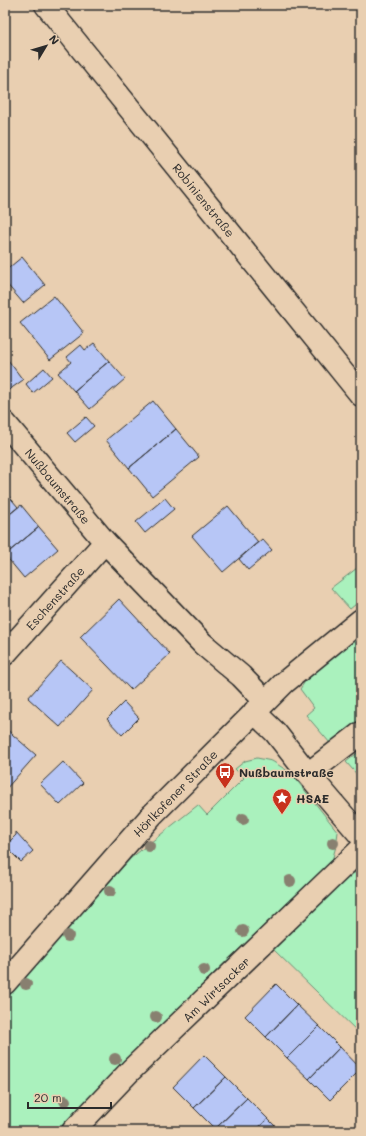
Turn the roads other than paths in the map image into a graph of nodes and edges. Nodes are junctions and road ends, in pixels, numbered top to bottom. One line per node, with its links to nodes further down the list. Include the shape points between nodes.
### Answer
1 (46, 5): 2 (street, Robinienstraße)
2 (361, 395)
3 (5, 423): 4 (street, Nußbaumstraße)
4 (105, 542): 6 (street, Eschenstraße); 7 (street, Nußbaumstraße, via 203,644 241,676)
5 (361, 620): 7 (street, Hörlkofener Straße, via 285,682)
6 (5, 654)
7 (259, 707): 9 (street, Nußbaumstraße); 12 (street, Hörlkofener Straße, via 152,815)
8 (361, 733): 9 (street)
9 (308, 774): 10 (street, Nußbaumstraße)
10 (361, 836)
11 (361, 849): 13 (street, Am Wirtsacker, via 131,1070)
12 (5, 983)
13 (72, 1131)

